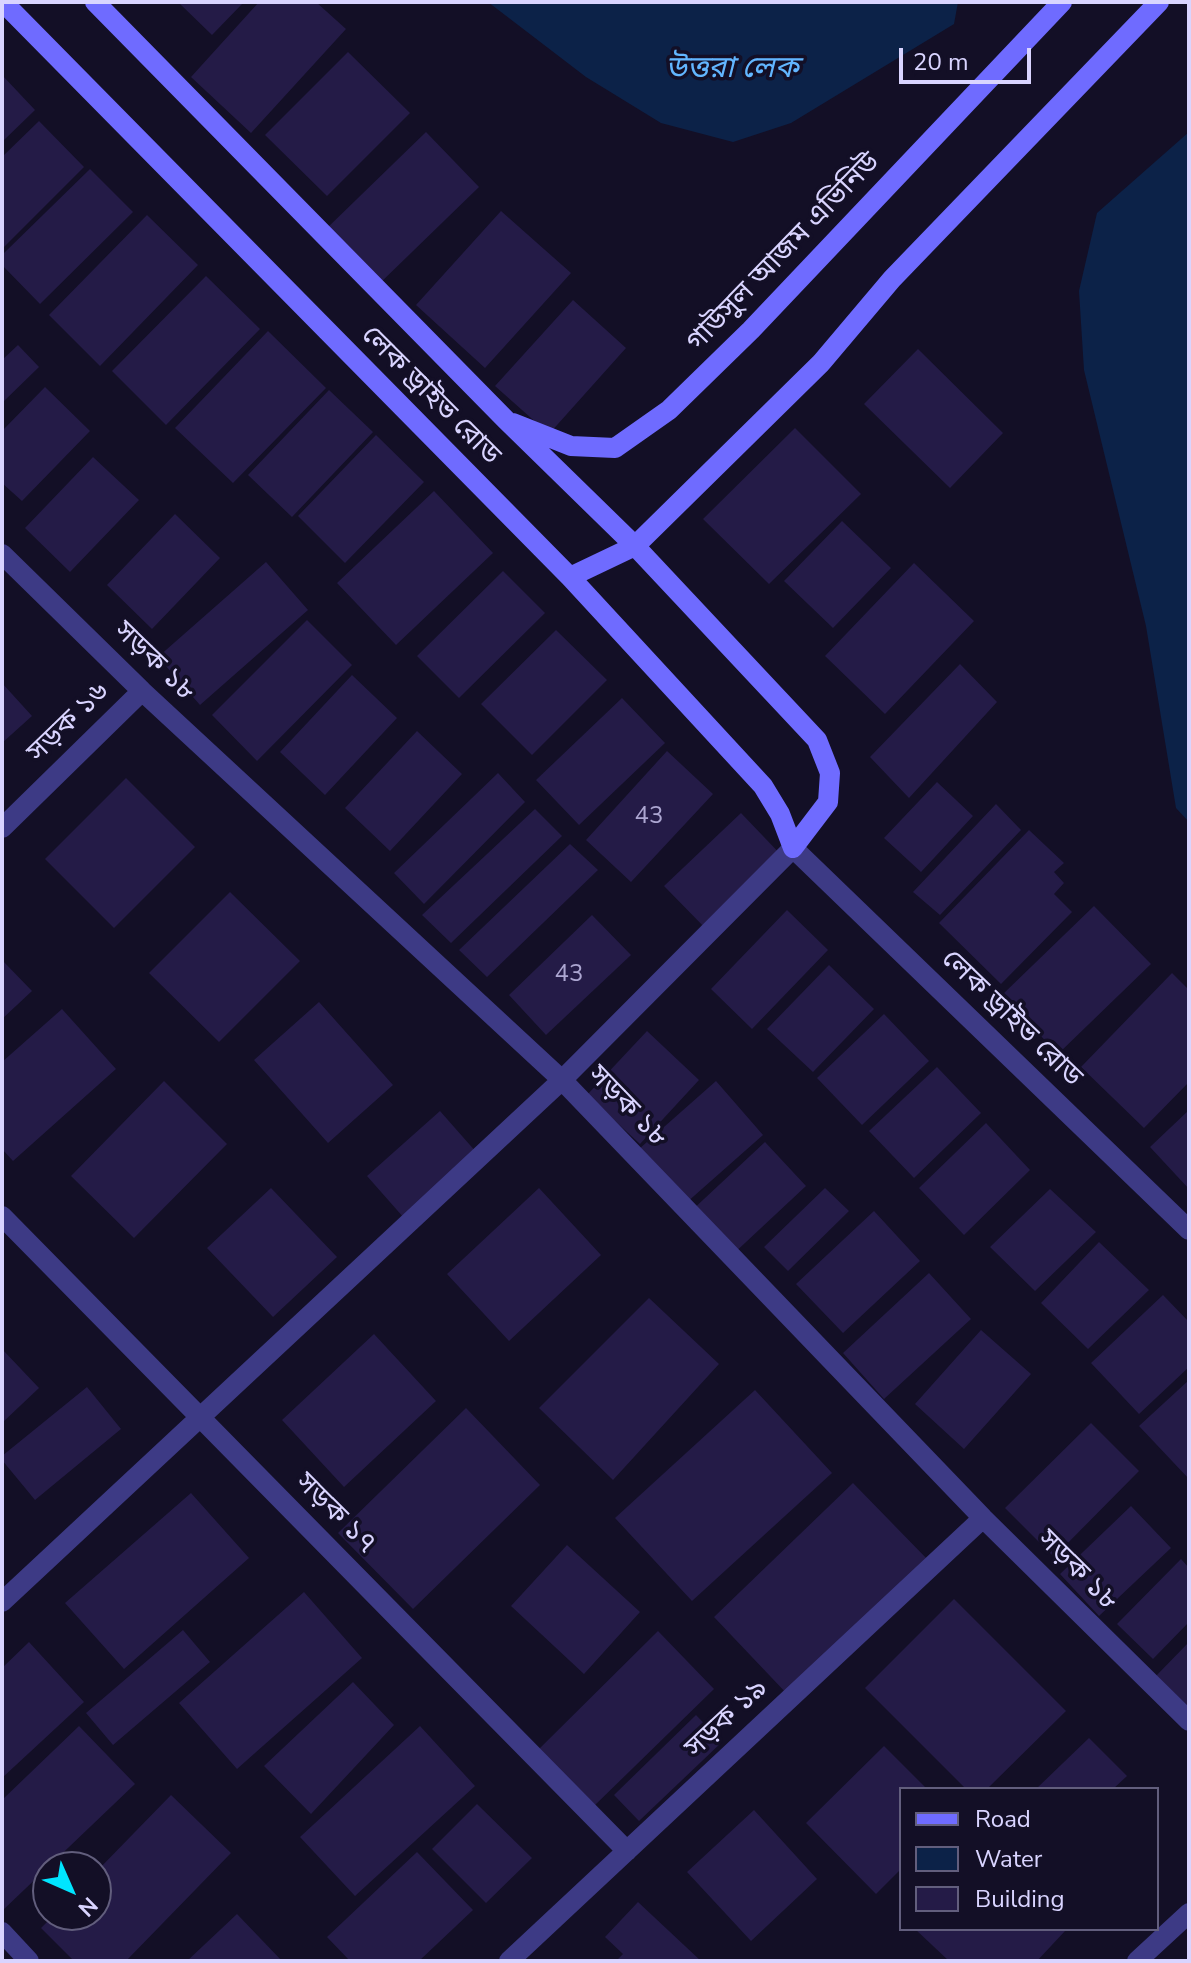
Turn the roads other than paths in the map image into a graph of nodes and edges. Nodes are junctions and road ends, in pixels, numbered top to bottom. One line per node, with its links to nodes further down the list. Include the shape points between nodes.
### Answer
1 (3, 2): 8 (street, লেক ড্রাইভ রোড)
2 (95, 2): 5 (street, লেক ড্রাইভ রোড)
3 (1062, 2): 5 (street, গাউসুল আজম এভিনিউ, via 669,410 615,448 571,446)
4 (1159, 2): 6 (street, via 892,279 821,363)
5 (506, 420): 6 (street, লেক ড্রাইভ রোড)
6 (635, 546): 8 (street); 11 (street, লেক ড্রাইভ রোড, via 817,740 830,773 828,802)
7 (2, 554): 9 (street, সড়ক ১৮)
8 (570, 577): 11 (street, লেক ড্রাইভ রোড, via 763,786)
9 (142, 691): 10 (street, সড়ক ১৬); 12 (street, সড়ক ১৮)
10 (2, 828)
11 (793, 848): 12 (street); 14 (street, লেক ড্রাইভ রোড)
12 (562, 1080): 15 (street); 16 (street, সড়ক ১৮)
13 (2, 1216): 15 (street, সড়ক ১৭)
14 (1189, 1230)
15 (200, 1417): 17 (street); 19 (street, সড়ক ১৭)
16 (983, 1518): 18 (street, সড়ক ১৮); 19 (street, সড়ক ১৯)
17 (2, 1602)
18 (1189, 1721)
19 (627, 1851): 23 (street, সড়ক ১৯)
20 (1189, 1913): 24 (street)
21 (2, 1932): 22 (street)
22 (29, 1961)
23 (509, 1961)
24 (1137, 1961)

